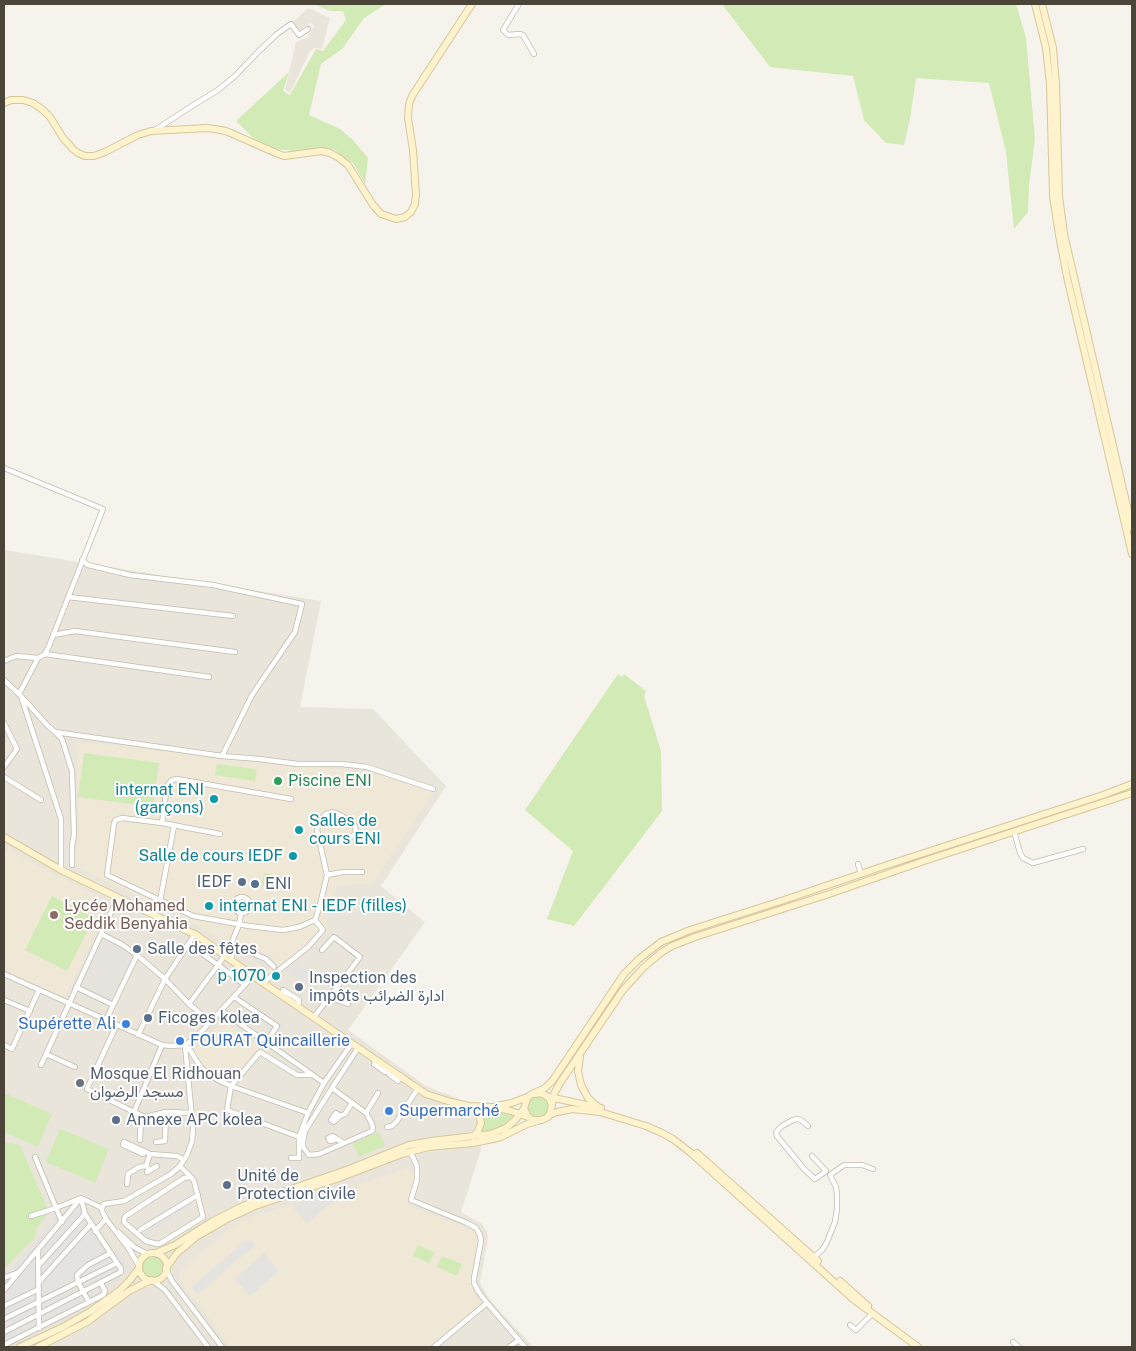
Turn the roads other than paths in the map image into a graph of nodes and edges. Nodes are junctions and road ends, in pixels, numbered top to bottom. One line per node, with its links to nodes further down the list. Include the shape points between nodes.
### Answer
1 (472, 4): 8 (main road, via 409,104 408,127 416,195 411,212 405,216 396,219 381,214 348,165 330,153 322,151 284,156 215,129)
2 (519, 4): 6 (street, via 503,30 508,35 523,35)
3 (1034, 4): 11 (main road, via 1046,48 1050,84 1053,196 1060,243)
4 (1042, 4): 10 (main road, via 1053,48 1059,196 1064,234)
5 (308, 29): 8 (street, via 299,35 291,24 218,90)
6 (534, 54)
7 (4, 103): 8 (main road, via 11,100 33,103 50,117 73,149 85,156 94,156 138,134)
8 (155, 131)
9 (4, 468): 12 (street, via 103,509)
10 (1132, 528)
11 (1132, 554)
12 (82, 560): 13 (street); 25 (street, via 88,565 130,575 221,586 302,604 295,632 252,694)
13 (68, 597): 14 (street); 15 (street)
14 (233, 616)
15 (53, 635): 16 (street, via 74,631); 17 (street)
16 (235, 652)
17 (45, 654): 18 (street); 20 (street)
18 (38, 658): 19 (street, via 16,656); 22 (street)
19 (4, 661)
20 (209, 677)
21 (4, 680): 22 (street)
22 (20, 695): 24 (street); 42 (street, via 61,819)
23 (4, 724): 26 (street, via 16,749)
24 (55, 732): 25 (street); 41 (street, via 62,739 72,771)
25 (222, 756): 29 (street, via 298,764 342,764 367,768)
26 (4, 768)
27 (4, 777): 32 (street)
28 (1132, 784): 44 (main road)
29 (433, 789)
30 (1132, 793): 35 (main road)
31 (291, 799): 33 (street, via 177,779 167,786)
32 (42, 800)
33 (162, 823): 34 (street); 47 (street, via 116,820 107,875)
34 (174, 826): 36 (street); 47 (street)
35 (1014, 831): 39 (street, via 1020,853 1033,863); 89 (main road, via 680,942 636,974)
36 (220, 834)
37 (4, 836): 42 (main road)
38 (351, 837): 45 (street, via 356,833 355,826 342,816 333,812 319,821 316,830)
39 (1083, 849)
40 (858, 864): 44 (street)
41 (72, 865)
42 (62, 870): 46 (main road)
43 (362, 872): 45 (street)
44 (862, 874): 98 (main road, via 685,932 654,946 624,974 553,1080)
45 (327, 875): 49 (street)
46 (118, 897): 51 (street); 52 (main road)
47 (160, 901): 50 (street, via 193,916)
48 (241, 913): 50 (street)
49 (315, 920): 50 (street, via 283,930); 64 (street, via 323,930 308,947)
50 (239, 925): 54 (street)
51 (101, 934): 57 (street); 66 (street)
52 (195, 934): 53 (street); 55 (main road)
53 (189, 944): 59 (street); 63 (street)
54 (231, 944): 55 (street); 58 (street, via 232,951); 60 (street, via 266,958)
55 (218, 950): 58 (main road)
56 (322, 950): 69 (street, via 334,937 360,958)
57 (138, 955): 63 (street); 74 (street)
58 (228, 957): 59 (street); 62 (main road)
59 (218, 964): 65 (street); 72 (street)
60 (274, 967)
61 (4, 974): 67 (street)
62 (253, 976): 64 (main road); 65 (street)
63 (165, 979): 72 (street); 81 (street)
64 (264, 982): 77 (main road)
65 (244, 985): 68 (street)
66 (76, 988): 71 (street); 74 (street)
67 (40, 990): 71 (street); 75 (street)
68 (234, 997): 76 (street); 82 (street, via 277,1026)
69 (329, 997): 73 (street); 77 (street)
70 (4, 1000): 75 (street)
71 (69, 1004): 78 (street); 88 (street)
72 (189, 1004): 79 (street)
73 (348, 1004)
74 (113, 1005): 78 (street)
75 (30, 1011): 84 (street, via 12,1049)
76 (222, 1011): 79 (street); 82 (street)
77 (314, 1017): 83 (main road)
78 (106, 1020): 80 (street)
79 (211, 1022): 86 (street)
80 (116, 1026): 81 (street); 105 (street, via 87,1089)
81 (138, 1035): 85 (street)
82 (266, 1043): 92 (street)
83 (352, 1043): 87 (main road); 93 (street)
84 (4, 1045)
85 (162, 1045): 86 (street); 105 (street)
86 (185, 1045): 94 (street, via 201,1068); 107 (street)
87 (358, 1048): 95 (street); 96 (main road)
88 (46, 1054): 90 (street); 91 (street)
89 (580, 1054): 99 (main road, via 556,1089); 103 (main road, via 578,1071 581,1085 588,1098)
90 (41, 1065)
91 (75, 1067)
92 (313, 1075): 93 (street); 94 (street, via 297,1075 260,1052)
93 (324, 1083): 108 (street)
94 (231, 1086): 108 (street); 116 (street, via 227,1110)
95 (332, 1088): 100 (street); 121 (street, via 305,1131 303,1147 311,1156)
96 (418, 1088): 101 (main road, via 441,1100); 115 (street, via 397,1122)
97 (378, 1093): 109 (street)
98 (532, 1095): 99 (main road, via 546,1095); 102 (main road); 104 (main road)
99 (552, 1102): 103 (main road); 110 (main road)
100 (352, 1103): 109 (street); 112 (street)
101 (469, 1106): 102 (main road); 117 (main road, via 479,1114 481,1123)
102 (493, 1107): 104 (main road)
103 (600, 1108): 153 (main road, via 640,1119 679,1138)
104 (522, 1111): 113 (main road); 117 (main road, via 500,1131)
105 (134, 1112): 111 (street)
106 (166, 1112): 107 (street); 111 (street); 120 (street, via 165,1141)
107 (191, 1113): 128 (street, via 192,1141)
108 (308, 1113): 116 (street)
109 (366, 1113): 121 (street, via 372,1131)
110 (549, 1115): 113 (main road); 153 (main road, via 572,1109 592,1111 662,1132 691,1153)
111 (141, 1116): 119 (street)
112 (340, 1116)
113 (539, 1121): 123 (main road, via 493,1139)
114 (808, 1126): 133 (street, via 801,1120 793,1120 782,1126 776,1132 777,1136 815,1179)
115 (387, 1127)
116 (298, 1136): 127 (street, via 299,1158)
117 (472, 1137): 151 (main road, via 409,1145 268,1196 224,1215)
118 (337, 1138): 121 (street)
119 (140, 1140)
120 (156, 1142)
121 (344, 1143)
122 (144, 1151): 124 (street)
123 (410, 1151): 157 (main road, via 238,1213 187,1245); 169 (street, via 417,1166 411,1200 476,1228 480,1235 474,1283)
124 (150, 1154): 128 (street, via 177,1156); 129 (street)
125 (812, 1156): 133 (street)
126 (35, 1157): 139 (street)
127 (291, 1158)
128 (184, 1160): 131 (street)
129 (146, 1166): 130 (street, via 149,1171); 136 (street, via 128,1174 126,1184)
130 (157, 1166)
131 (180, 1166): 135 (street); 140 (street, via 124,1201 104,1204)
132 (872, 1169): 134 (street, via 862,1165 844,1165)
133 (826, 1171): 134 (street)
134 (830, 1175): 153 (street, via 837,1194 836,1222 826,1244)
135 (191, 1177): 137 (street); 148 (street, via 184,1178 126,1216 124,1222)
136 (133, 1180)
137 (198, 1196): 148 (street); 148 (street, via 202,1219 154,1244)
138 (82, 1198): 139 (street); 140 (street); 141 (street); 144 (street)
139 (56, 1208): 142 (street); 144 (street)
140 (102, 1208): 143 (street)
141 (85, 1214): 145 (street); 155 (street)
142 (31, 1216)
143 (106, 1219): 146 (street); 147 (street)
144 (62, 1222): 149 (street)
145 (91, 1224): 147 (street); 161 (street)
146 (115, 1230): 152 (street); 156 (street)
147 (95, 1231): 150 (street)
148 (138, 1231)
149 (38, 1249): 155 (street); 158 (street)
150 (111, 1253): 154 (street); 162 (street, via 88,1265 77,1275)
151 (156, 1253): 152 (main road); 157 (main road, via 165,1260)
152 (147, 1254): 156 (main road)
153 (812, 1259): 171 (main road, via 853,1300)
154 (117, 1263): 162 (street); 163 (street, via 121,1272)
155 (38, 1266): 161 (street)
156 (139, 1267): 160 (main road, via 144,1277); 180 (main road, via 119,1291 92,1311)
157 (166, 1268): 160 (main road, via 161,1277); 183 (street, via 172,1281)
158 (20, 1271): 159 (street); 165 (street)
159 (4, 1278)
160 (151, 1280): 181 (main road, via 129,1291 87,1322); 182 (street, via 165,1290)
161 (38, 1282): 164 (street)
162 (78, 1282): 166 (street); 167 (street)
163 (101, 1283): 166 (street); 168 (street, via 103,1295)
164 (39, 1289): 167 (street); 170 (street)
165 (4, 1290)
166 (84, 1292): 168 (street); 172 (street)
167 (39, 1301): 172 (street); 173 (street)
168 (89, 1302): 175 (street)
169 (487, 1303): 177 (street); 184 (street)
170 (4, 1306)
171 (873, 1313): 174 (street, via 856,1330); 187 (main road)
172 (39, 1314): 175 (street); 176 (street)
173 (4, 1319)
174 (850, 1325)
175 (39, 1328): 179 (street)
176 (4, 1332)
177 (519, 1340): 185 (street); 186 (street)
178 (1013, 1342): 188 (street)
179 (4, 1345)
180 (20, 1347)
181 (38, 1347)
182 (208, 1347)
183 (222, 1347)
184 (434, 1347)
185 (509, 1347)
186 (525, 1347)
187 (918, 1347)
188 (1019, 1347)

